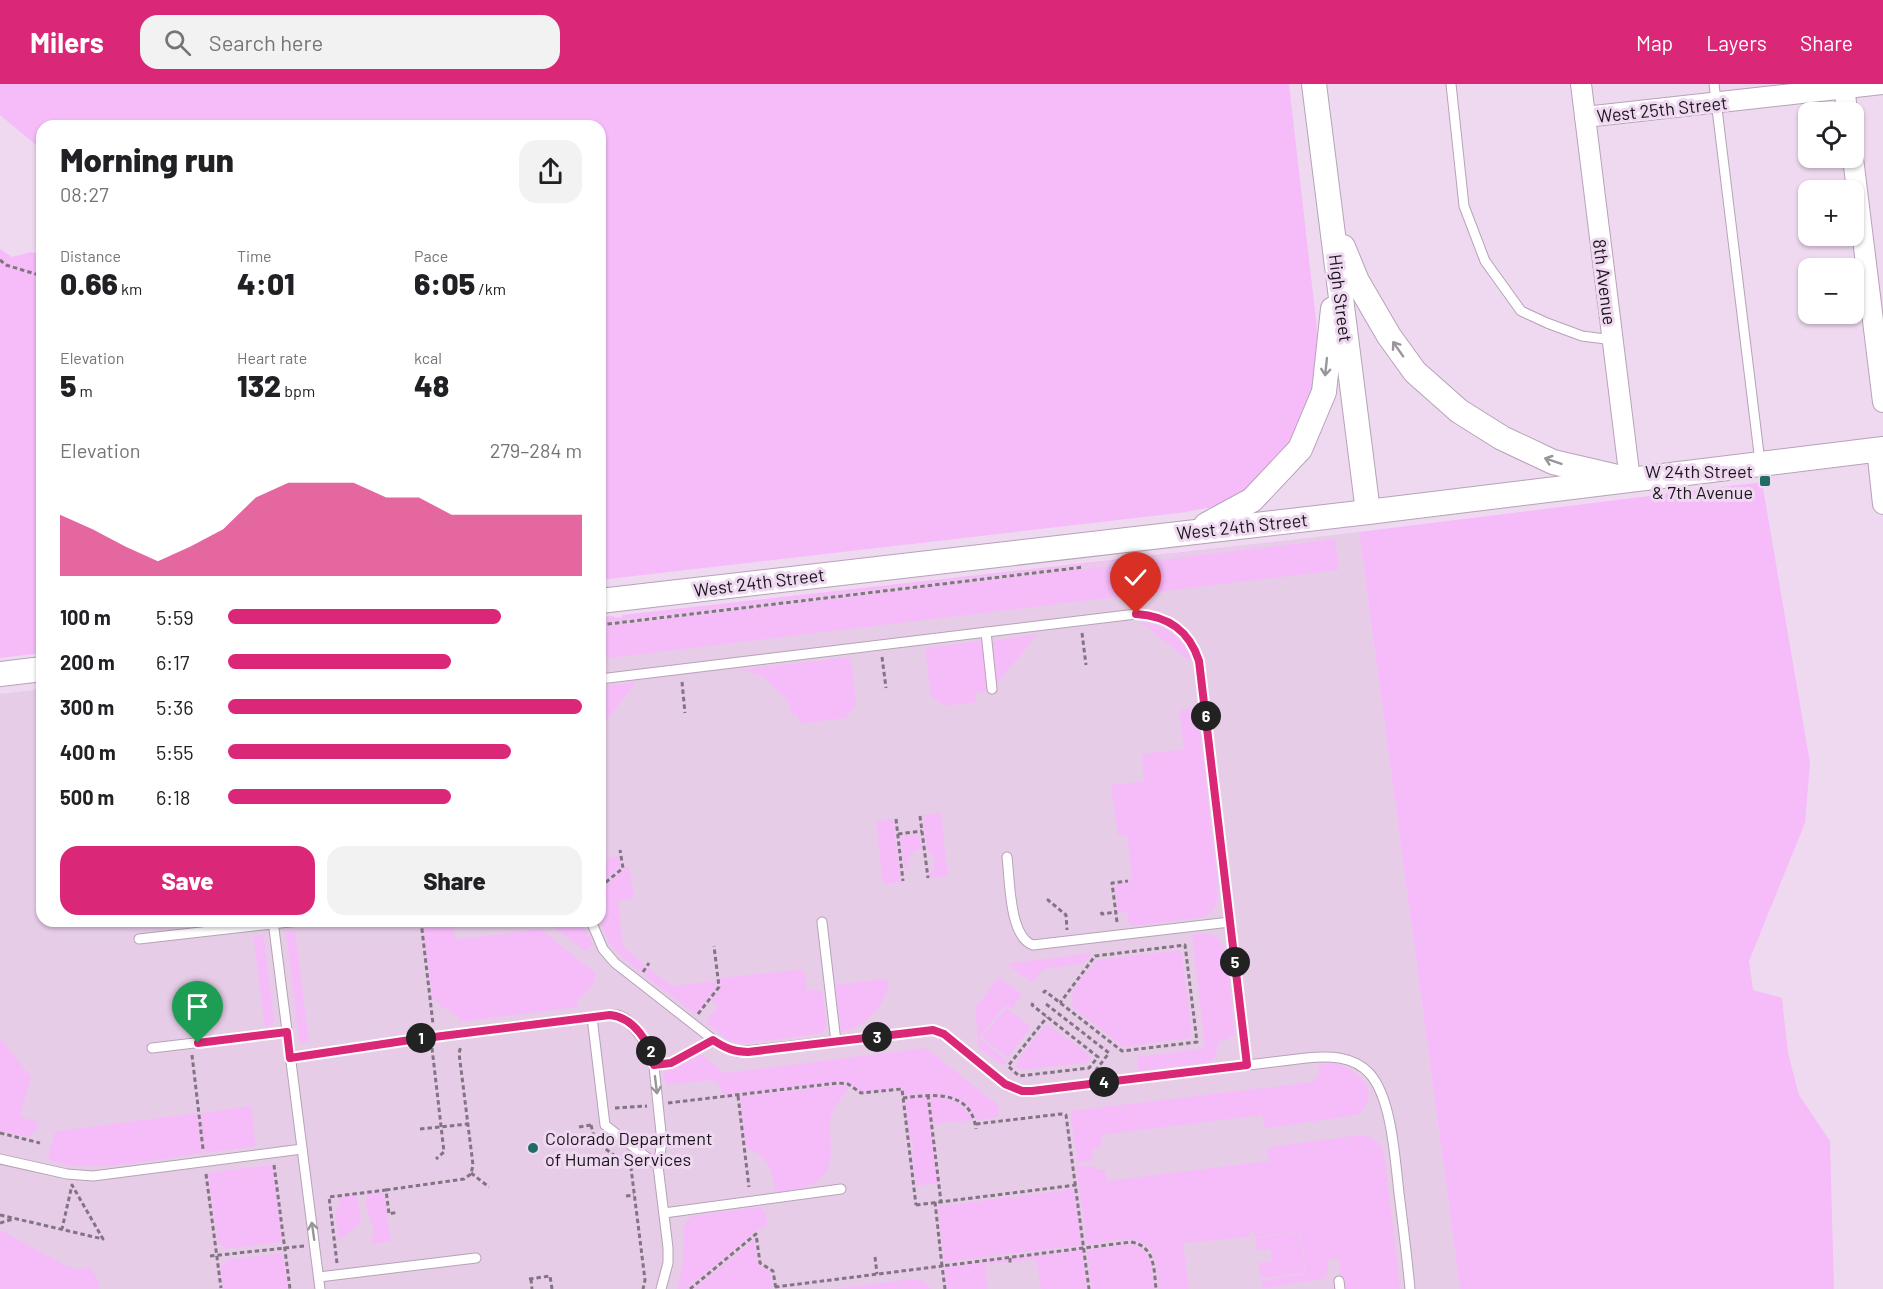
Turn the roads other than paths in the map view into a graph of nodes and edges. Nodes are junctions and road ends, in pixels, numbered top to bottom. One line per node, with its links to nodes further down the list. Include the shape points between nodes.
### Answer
1 (1314, 84): 10 (street, High Street)
2 (1451, 84): 12 (lane, via 1464,206 1485,261 1521,311 1582,336)
3 (1581, 84): 8 (street, 8th Avenue)
4 (1883, 84): 5 (street, West 25th Street)
5 (1844, 87): 6 (street, West 25th Street); 7 (street)
6 (1716, 94): 8 (street, West 25th Street); 15 (lane)
7 (1846, 102)
8 (1585, 117): 12 (street, 8th Avenue)
9 (1854, 168): 13 (street)
10 (1332, 221): 11 (street, High Street); 16 (street, one-way to 10, via 1553,462 1458,411 1415,372 1389,336 1357,280)
11 (1335, 246): 18 (street, High Street); 19 (street, one-way to 19, via 1324,392 1300,449 1252,500)
12 (1613, 340): 16 (street, 8th Avenue)
13 (1883, 402)
14 (1880, 449): 15 (street, West 24th Street); 17 (street)
15 (1760, 464): 16 (street, West 24th Street)
16 (1630, 480): 18 (street, West 24th Street)
17 (1883, 504)
18 (1368, 512): 19 (street, West 24th Street)
19 (1195, 531): 20 (street, West 24th Street)
20 (606, 600)
21 (986, 632): 24 (lane); 25 (lane); 27 (lane, via 1136,614 1162,618 1191,640 1199,661)
22 (36, 670): 23 (street)
23 (0, 674)
24 (606, 678)
25 (992, 689)
26 (1007, 857): 27 (lane, via 1017,930 1033,945)
27 (1230, 921): 38 (lane)
28 (822, 922): 35 (lane)
29 (240, 927): 32 (lane)
30 (274, 927): 34 (lane)
31 (594, 927): 35 (lane, via 603,949 615,963 728,1050)
32 (139, 939)
33 (592, 1017): 37 (lane); 41 (lane, via 606,1125); 41 (lane, one-way to 41, via 610,1015 626,1019 649,1047 662,1142)
34 (287, 1032): 36 (lane); 37 (lane)
35 (836, 1041): 38 (lane, via 933,1030 944,1034 1005,1084 1032,1091)
36 (152, 1048)
37 (290, 1058): 39 (lane)
38 (1247, 1065): 48 (lane, via 1332,1057 1352,1061 1370,1074 1382,1096 1391,1128)
39 (302, 1149): 40 (lane, via 93,1176); 45 (lane, one-way to 39)
40 (0, 1159)
41 (658, 1166): 43 (lane)
42 (841, 1190): 43 (lane)
43 (664, 1213): 47 (lane, via 668,1263)
44 (476, 1258): 45 (lane)
45 (319, 1277): 46 (lane)
46 (320, 1289)
47 (660, 1289)
48 (1410, 1289)

